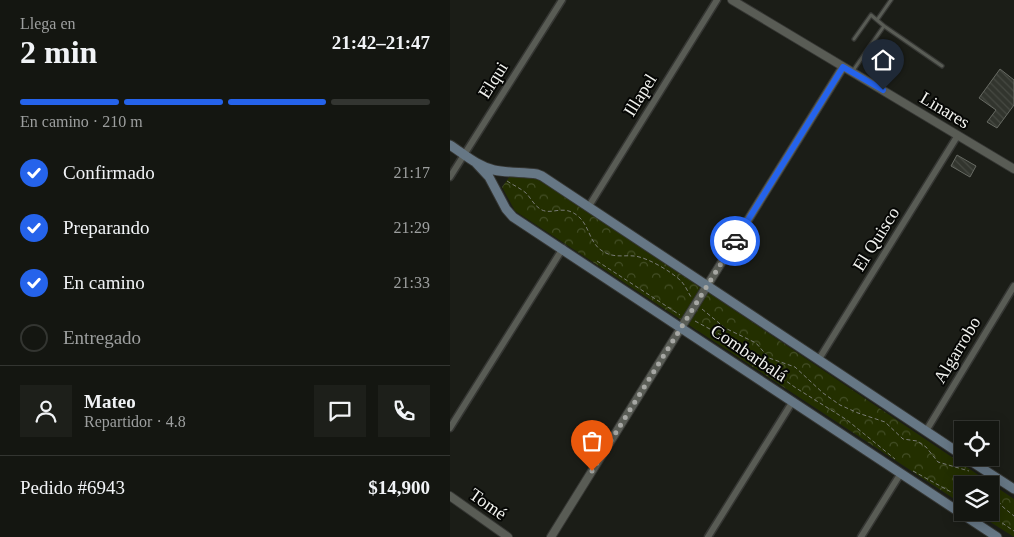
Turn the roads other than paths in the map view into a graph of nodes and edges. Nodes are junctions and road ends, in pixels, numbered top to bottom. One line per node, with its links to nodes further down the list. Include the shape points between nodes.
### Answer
1 (562, 0): 13 (street, Elqui)
2 (717, 0): 19 (street, Illapel)
3 (732, 0): 9 (street, Linares)
4 (891, 0): 5 (lane)
5 (877, 20): 6 (lane); 7 (lane, via 871,16)
6 (884, 26): 8 (lane); 10 (lane)
7 (854, 39)
8 (942, 66)
9 (843, 67): 10 (street, Linares); 21 (street)
10 (852, 72): 11 (street, Linares)
11 (958, 136): 15 (street, Linares); 24 (street, El Quisco)
12 (450, 145): 13 (main road, Combarbalá)
13 (464, 154): 14 (main road, Combarbalá); 17 (street, Elqui)
14 (476, 163): 16 (main road, Combarbalá); 18 (main road, Combarbalá, via 489,177)
15 (1014, 169)
16 (506, 175): 18 (main road); 19 (main road, Combarbalá, via 537,174)
17 (450, 177)
18 (497, 193): 20 (main road, Combarbalá, via 514,217)
19 (589, 206): 21 (main road, Combarbalá)
20 (563, 248): 23 (main road, Combarbalá); 26 (street)
21 (708, 285): 23 (street, via 684,316); 24 (main road, Combarbalá)
22 (1014, 286): 27 (street, Algarrobo)
23 (682, 327): 25 (main road, Combarbalá); 34 (street)
24 (819, 359): 27 (main road, Combarbalá)
25 (793, 401): 30 (main road, Combarbalá); 35 (street)
26 (450, 428)
27 (926, 431): 28 (main road, Combarbalá)
28 (954, 450)
29 (978, 466): 31 (main road)
30 (901, 473): 36 (street); 37 (main road, Combarbalá)
31 (1014, 489)
32 (450, 496): 33 (street, Tomé)
33 (508, 537)
34 (551, 537)
35 (708, 537)
36 (861, 537)
37 (997, 537)

